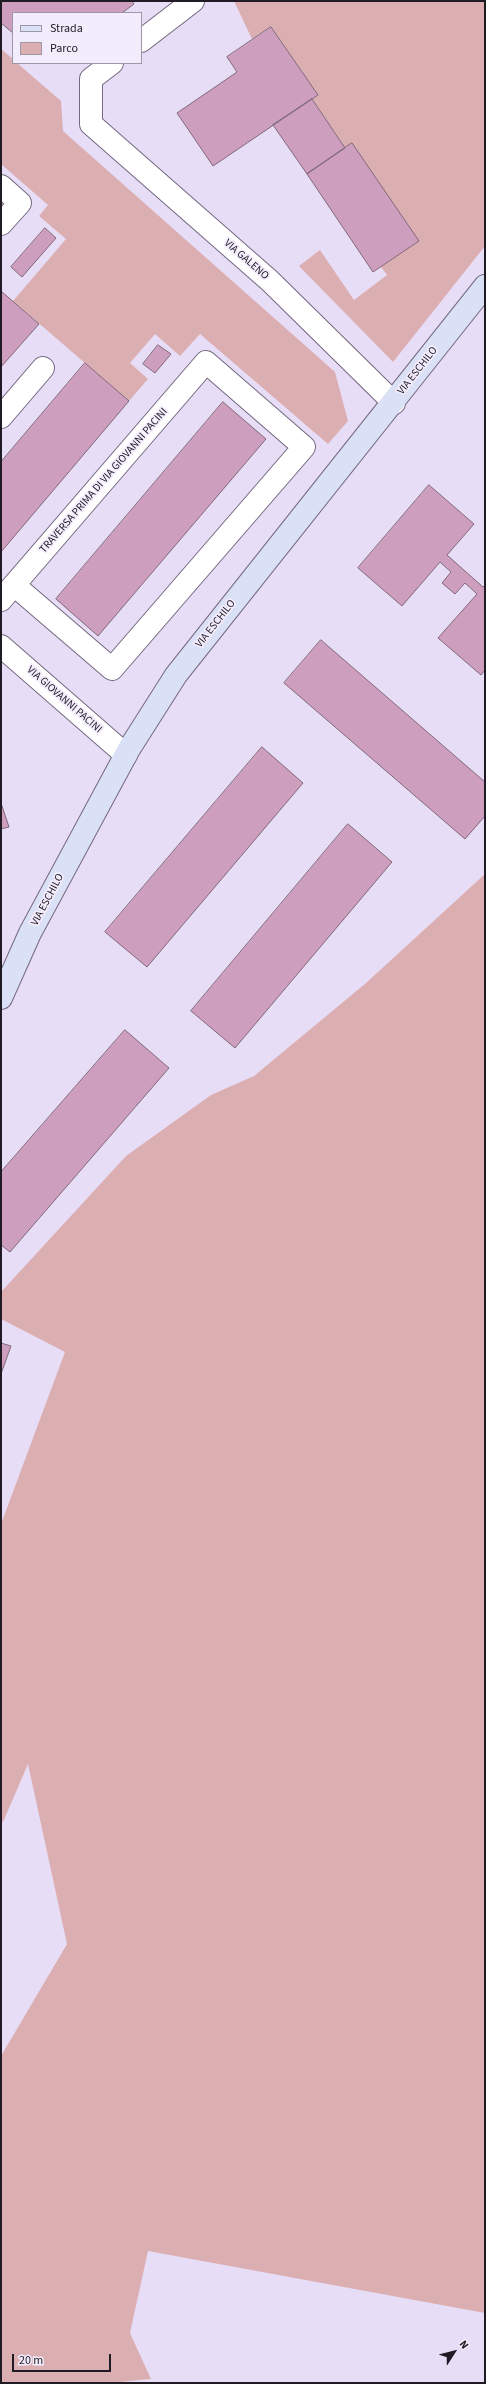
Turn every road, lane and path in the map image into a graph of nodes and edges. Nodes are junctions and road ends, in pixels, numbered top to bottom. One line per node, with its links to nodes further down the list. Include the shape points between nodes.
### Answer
1 (193, 1): 2 (street)
2 (142, 40)
3 (111, 64): 8 (street, VIA GALENO, via 91,79 91,124 270,281)
4 (1, 186): 5 (street, via 20,203)
5 (1, 224)
6 (485, 286): 8 (main road, VIA ESCHILO)
7 (43, 368): 9 (street)
8 (394, 403): 12 (main road, VIA ESCHILO, via 176,675)
9 (1, 417)
10 (8, 592): 10 (street, TRAVERSA PRIMA DI VIA GIOVANNI PACINI, via 206,362 304,447 112,669)
11 (1, 646): 12 (street, VIA GIOVANNI PACINI)
12 (126, 755): 13 (main road, VIA ESCHILO, via 30,933)
13 (1, 998)

